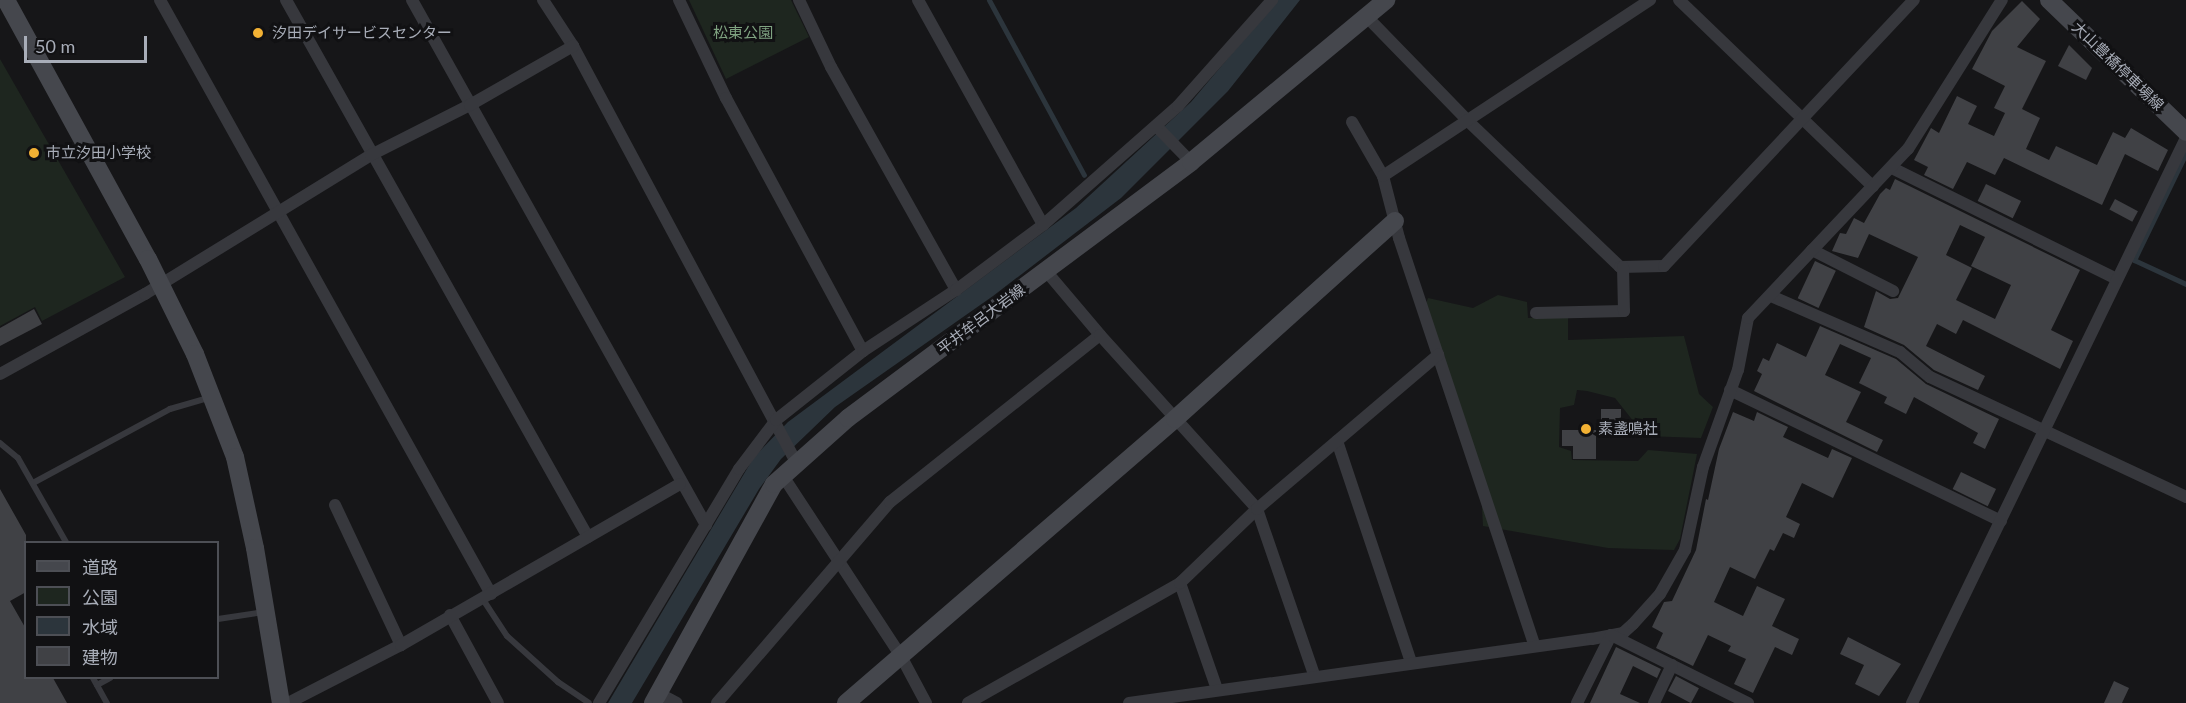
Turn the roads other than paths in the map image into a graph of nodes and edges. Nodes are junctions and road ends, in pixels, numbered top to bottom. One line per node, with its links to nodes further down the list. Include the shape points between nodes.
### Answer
1 (6, 0): 37 (street)
2 (160, 0): 30 (street)
3 (286, 0): 25 (street)
4 (412, 0): 18 (street)
5 (543, 0): 17 (street)
6 (679, 0): 43 (street, via 726,98)
7 (799, 0): 38 (street, via 831,67)
8 (918, 0): 32 (street)
9 (1272, 0): 22 (street)
10 (1386, 0): 16 (street, 平井牟呂大岩線)
11 (1650, 0): 21 (street)
12 (1679, 0): 19 (street)
13 (1914, 0): 19 (street)
14 (2002, 0): 27 (street)
15 (2049, 0): 23 (street, 大山豊橋停車場線)
16 (1366, 16): 21 (street); 26 (street, 平井牟呂大岩線)
17 (573, 46): 18 (street); 49 (street)
18 (470, 105): 25 (street); 56 (street)
19 (1803, 121): 29 (street); 34 (street, via 1664,266)
20 (1352, 122): 28 (street)
21 (1469, 122): 28 (street); 34 (street)
22 (1156, 126): 26 (street); 32 (street)
23 (2186, 132)
24 (2186, 138): 36 (street)
25 (371, 155): 30 (street); 62 (street)
26 (1185, 155): 35 (street, 平井牟呂大岩線)
27 (1892, 168): 29 (street); 36 (street)
28 (1383, 176): 31 (street)
29 (1873, 187): 33 (street)
30 (278, 212): 37 (street); 66 (street)
31 (1395, 222): 44 (street); 48 (street)
32 (1043, 225): 38 (street)
33 (1812, 250): 39 (street); 40 (street)
34 (1623, 267): 41 (street, via 1624,311)
35 (1046, 271): 42 (street); 53 (street, 平井牟呂大岩線)
36 (2117, 279): 50 (street)
37 (161, 284): 45 (street); 47 (street)
38 (956, 290): 43 (street)
39 (1893, 291)
40 (1771, 296): 46 (street, via 1748,318); 50 (street, via 1900,352 1930,377)
41 (1536, 313)
42 (1100, 335): 48 (street); 64 (street, via 905,488)
43 (862, 351): 49 (street)
44 (1438, 355): 51 (street); 72 (street)
45 (0, 374)
46 (1730, 390): 60 (street); 70 (street, via 1710,441 1680,563 1653,604 1623,633)
47 (212, 397): 55 (lane, via 171,409); 67 (street, via 235,458)
48 (1175, 419): 59 (street); 73 (street)
49 (777, 425): 53 (street); 61 (street, via 756,443)
50 (2045, 430): 57 (street); 60 (street)
51 (1337, 441): 59 (street); 74 (street)
52 (0, 443): 55 (lane, via 18,458)
53 (794, 458): 54 (street, 平井牟呂大岩線)
54 (783, 476): 64 (street); 81 (street, 平井牟呂大岩線, via 774,484)
55 (33, 483): 63 (lane)
56 (680, 484): 61 (street); 62 (street)
57 (2186, 497)
58 (335, 505): 71 (street)
59 (1257, 509): 65 (street); 76 (street)
60 (2001, 521): 97 (street)
61 (706, 525): 87 (street)
62 (588, 537): 66 (street)
63 (65, 541)
64 (839, 563): 73 (street); 89 (street)
65 (1180, 583): 80 (street); 92 (street)
66 (487, 596): 68 (street); 86 (lane, via 507,636)
67 (264, 612): 69 (lane); 83 (street)
68 (450, 615): 71 (street); 85 (street)
69 (219, 619)
70 (1611, 635): 72 (street); 75 (street); 94 (street)
71 (401, 645): 84 (street)
72 (1534, 645): 74 (street)
73 (903, 658): 90 (street); 91 (street)
74 (1411, 662): 76 (street)
75 (1672, 665): 95 (street); 96 (street)
76 (1314, 675): 80 (street)
77 (94, 679): 79 (lane)
78 (108, 679): 79 (lane)
79 (97, 685): 82 (lane)
80 (1217, 688): 93 (street)
81 (656, 698): 88 (street)
82 (107, 703)
83 (280, 703)
84 (288, 703)
85 (498, 703)
86 (588, 703)
87 (599, 703)
88 (677, 703)
89 (717, 703)
90 (846, 703)
91 (926, 703)
92 (968, 703)
93 (1129, 703)
94 (1577, 703)
95 (1654, 703)
96 (1748, 703)
97 (1912, 703)

